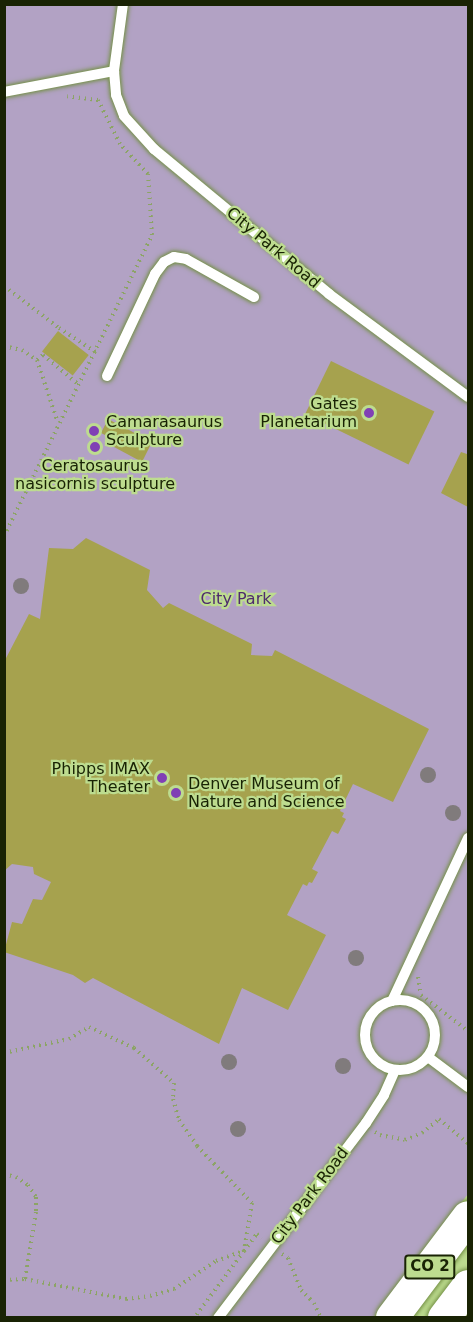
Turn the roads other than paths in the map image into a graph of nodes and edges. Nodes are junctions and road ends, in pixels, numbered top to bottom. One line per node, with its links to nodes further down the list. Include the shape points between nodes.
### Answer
1 (123, 4): 2 (lane, City Park Road)
2 (114, 71): 3 (lane); 6 (lane, City Park Road, via 116,95 124,116 154,149 328,294)
3 (4, 92)
4 (254, 297): 5 (lane, via 186,259 174,257 164,262)
5 (107, 376)
6 (468, 397)
7 (468, 838): 8 (lane)
8 (392, 1001): 9 (lane, via 416,1004 433,1022 435,1034); 10 (lane, via 372,1014 364,1038 375,1061)
9 (428, 1057): 10 (lane, via 418,1066); 11 (lane)
10 (394, 1070): 14 (lane, City Park Road, via 366,1123)
11 (468, 1087)
12 (468, 1217): 15 (main road, CO 2)
13 (468, 1286): 16 (main road, CO 2)
14 (218, 1317)
15 (392, 1317)
16 (444, 1317)

